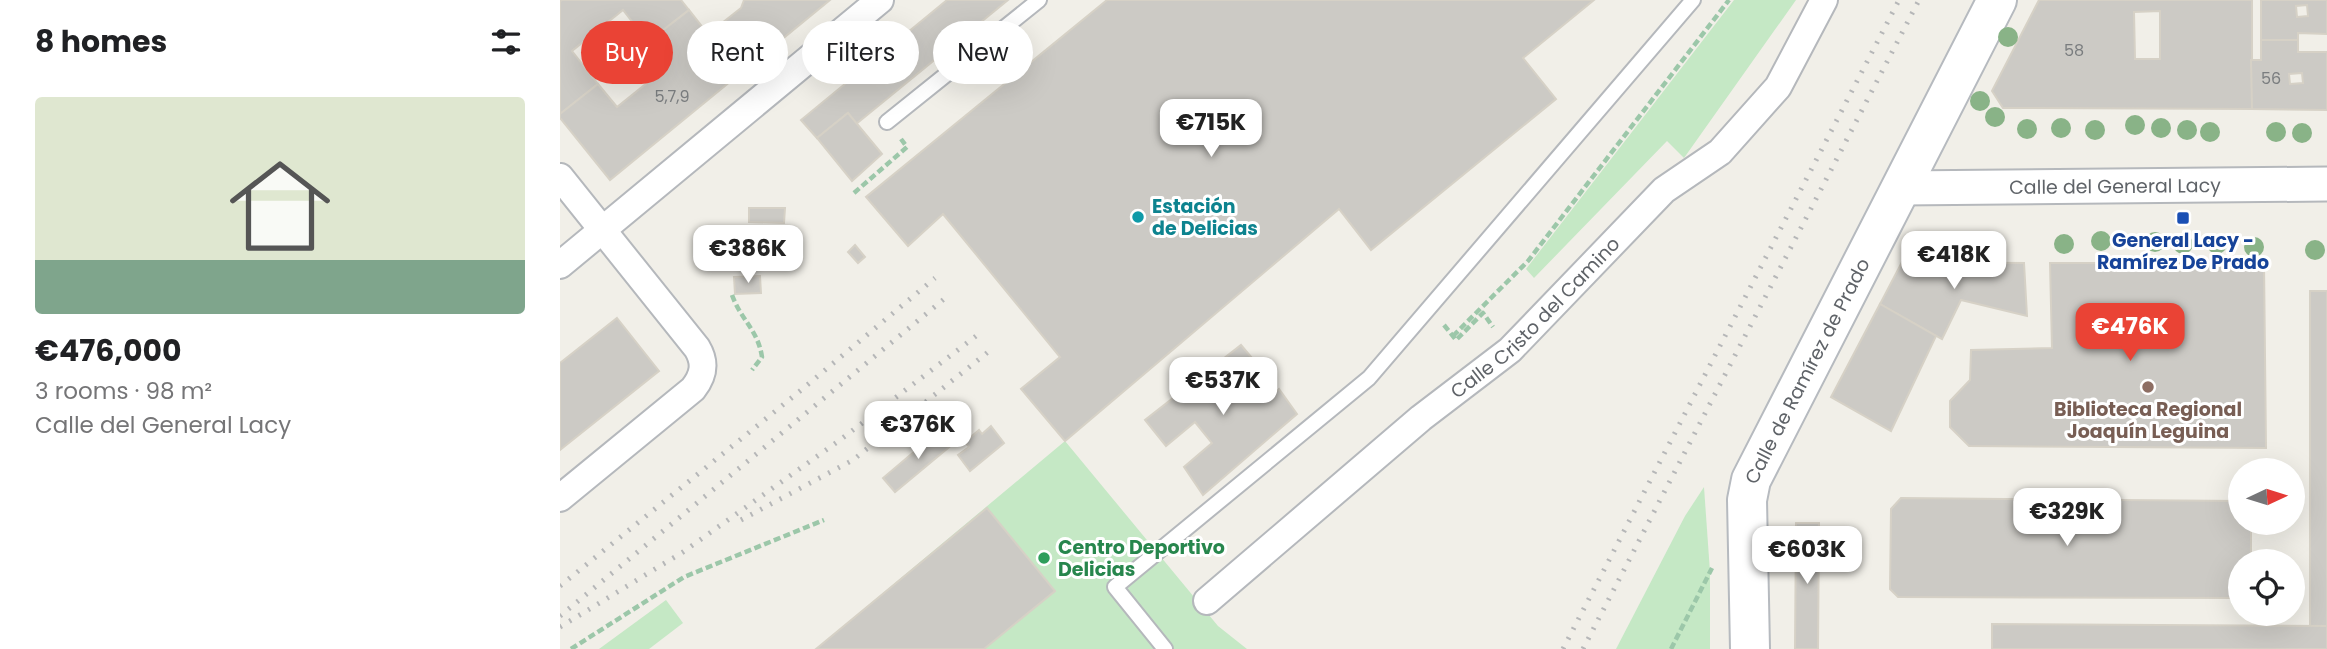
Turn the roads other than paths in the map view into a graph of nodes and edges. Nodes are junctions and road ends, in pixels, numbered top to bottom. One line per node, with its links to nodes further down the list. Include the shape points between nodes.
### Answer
1 (880, 0): 10 (street)
2 (1039, 0): 6 (lane)
3 (1693, 0): 14 (lane, via 1369,378 1115,587)
4 (1824, 0): 13 (street, Calle Cristo del Camino, via 1779,87 1720,152 1664,190 1510,350 1421,418)
5 (1997, 0): 9 (main road, Calle de Ramírez de Prado)
6 (887, 122)
7 (560, 177): 10 (street)
8 (2327, 184): 9 (street, Calle del General Lacy)
9 (1901, 188): 15 (main road, Calle de Ramírez de Prado, via 1751,480 1747,500)
10 (602, 230): 11 (street); 12 (street, via 697,348 703,369 693,388)
11 (560, 265)
12 (560, 498)
13 (1207, 601)
14 (1165, 649)
15 (1750, 649)

